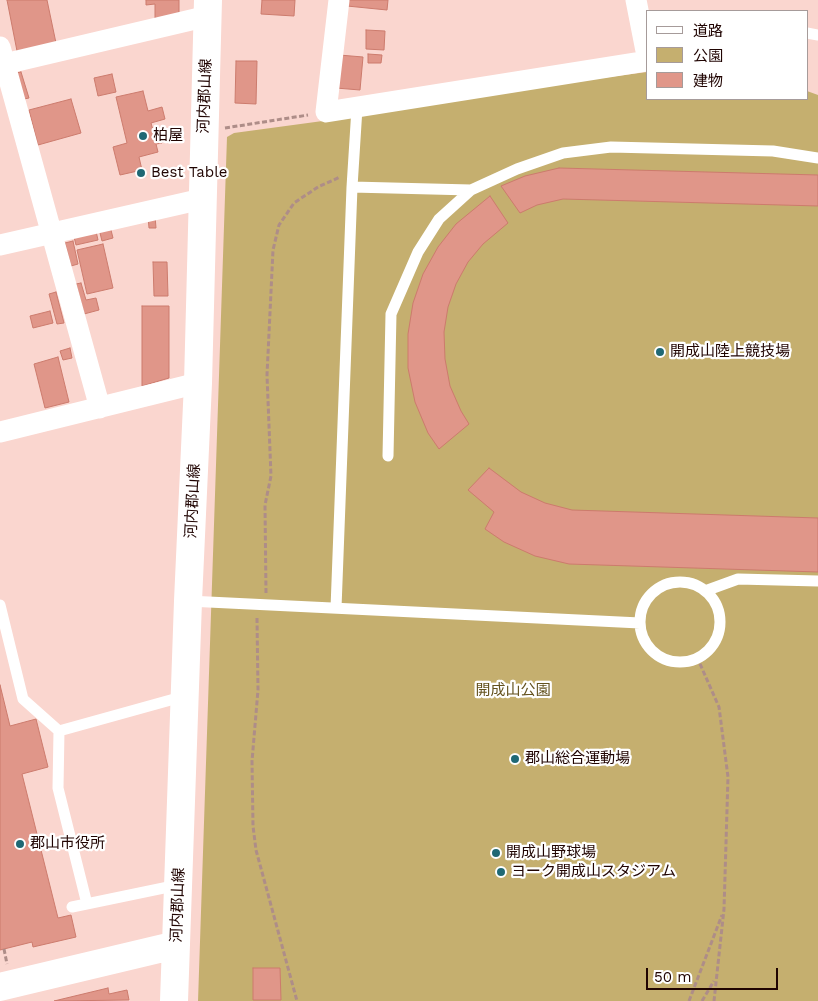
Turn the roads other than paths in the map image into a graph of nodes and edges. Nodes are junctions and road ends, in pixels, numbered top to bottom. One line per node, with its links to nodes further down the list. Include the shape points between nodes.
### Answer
1 (339, 0): 7 (street, via 326,112)
2 (636, 0): 4 (street)
3 (208, 8): 5 (street); 11 (main road, 河内郡山線)
4 (646, 51)
5 (2, 58): 12 (street)
6 (646, 61): 7 (street)
7 (357, 108): 9 (lane)
8 (818, 158): 10 (lane, via 773,151 611,146 563,153 516,169)
9 (352, 187): 10 (lane); 22 (lane)
10 (471, 190): 17 (lane, via 440,219 418,252 391,314)
11 (202, 199): 12 (street); 14 (main road, 河内郡山線)
12 (52, 232): 13 (street); 15 (street)
13 (0, 245)
14 (198, 383): 15 (street); 20 (main road, 河内郡山線)
15 (100, 408): 16 (street)
16 (0, 432)
17 (388, 456)
18 (818, 581): 19 (lane, via 738,579)
19 (705, 591): 23 (lane, via 685,582 662,586 646,601); 23 (lane, via 718,609 719,626 714,642 697,658 675,661 654,653 642,634)
20 (188, 601): 22 (lane); 24 (main road, 河内郡山線)
21 (0, 605): 25 (lane, via 23,699)
22 (336, 608): 23 (lane)
23 (640, 623)
24 (185, 696): 25 (lane); 26 (main road, 河内郡山線)
25 (59, 731): 27 (lane, via 58,788)
26 (178, 885): 27 (lane); 29 (main road, 河内郡山線)
27 (87, 904): 28 (lane)
28 (72, 907)
29 (176, 945): 30 (main road); 31 (main road, 河内郡山線)
30 (0, 987)
31 (174, 1001)

